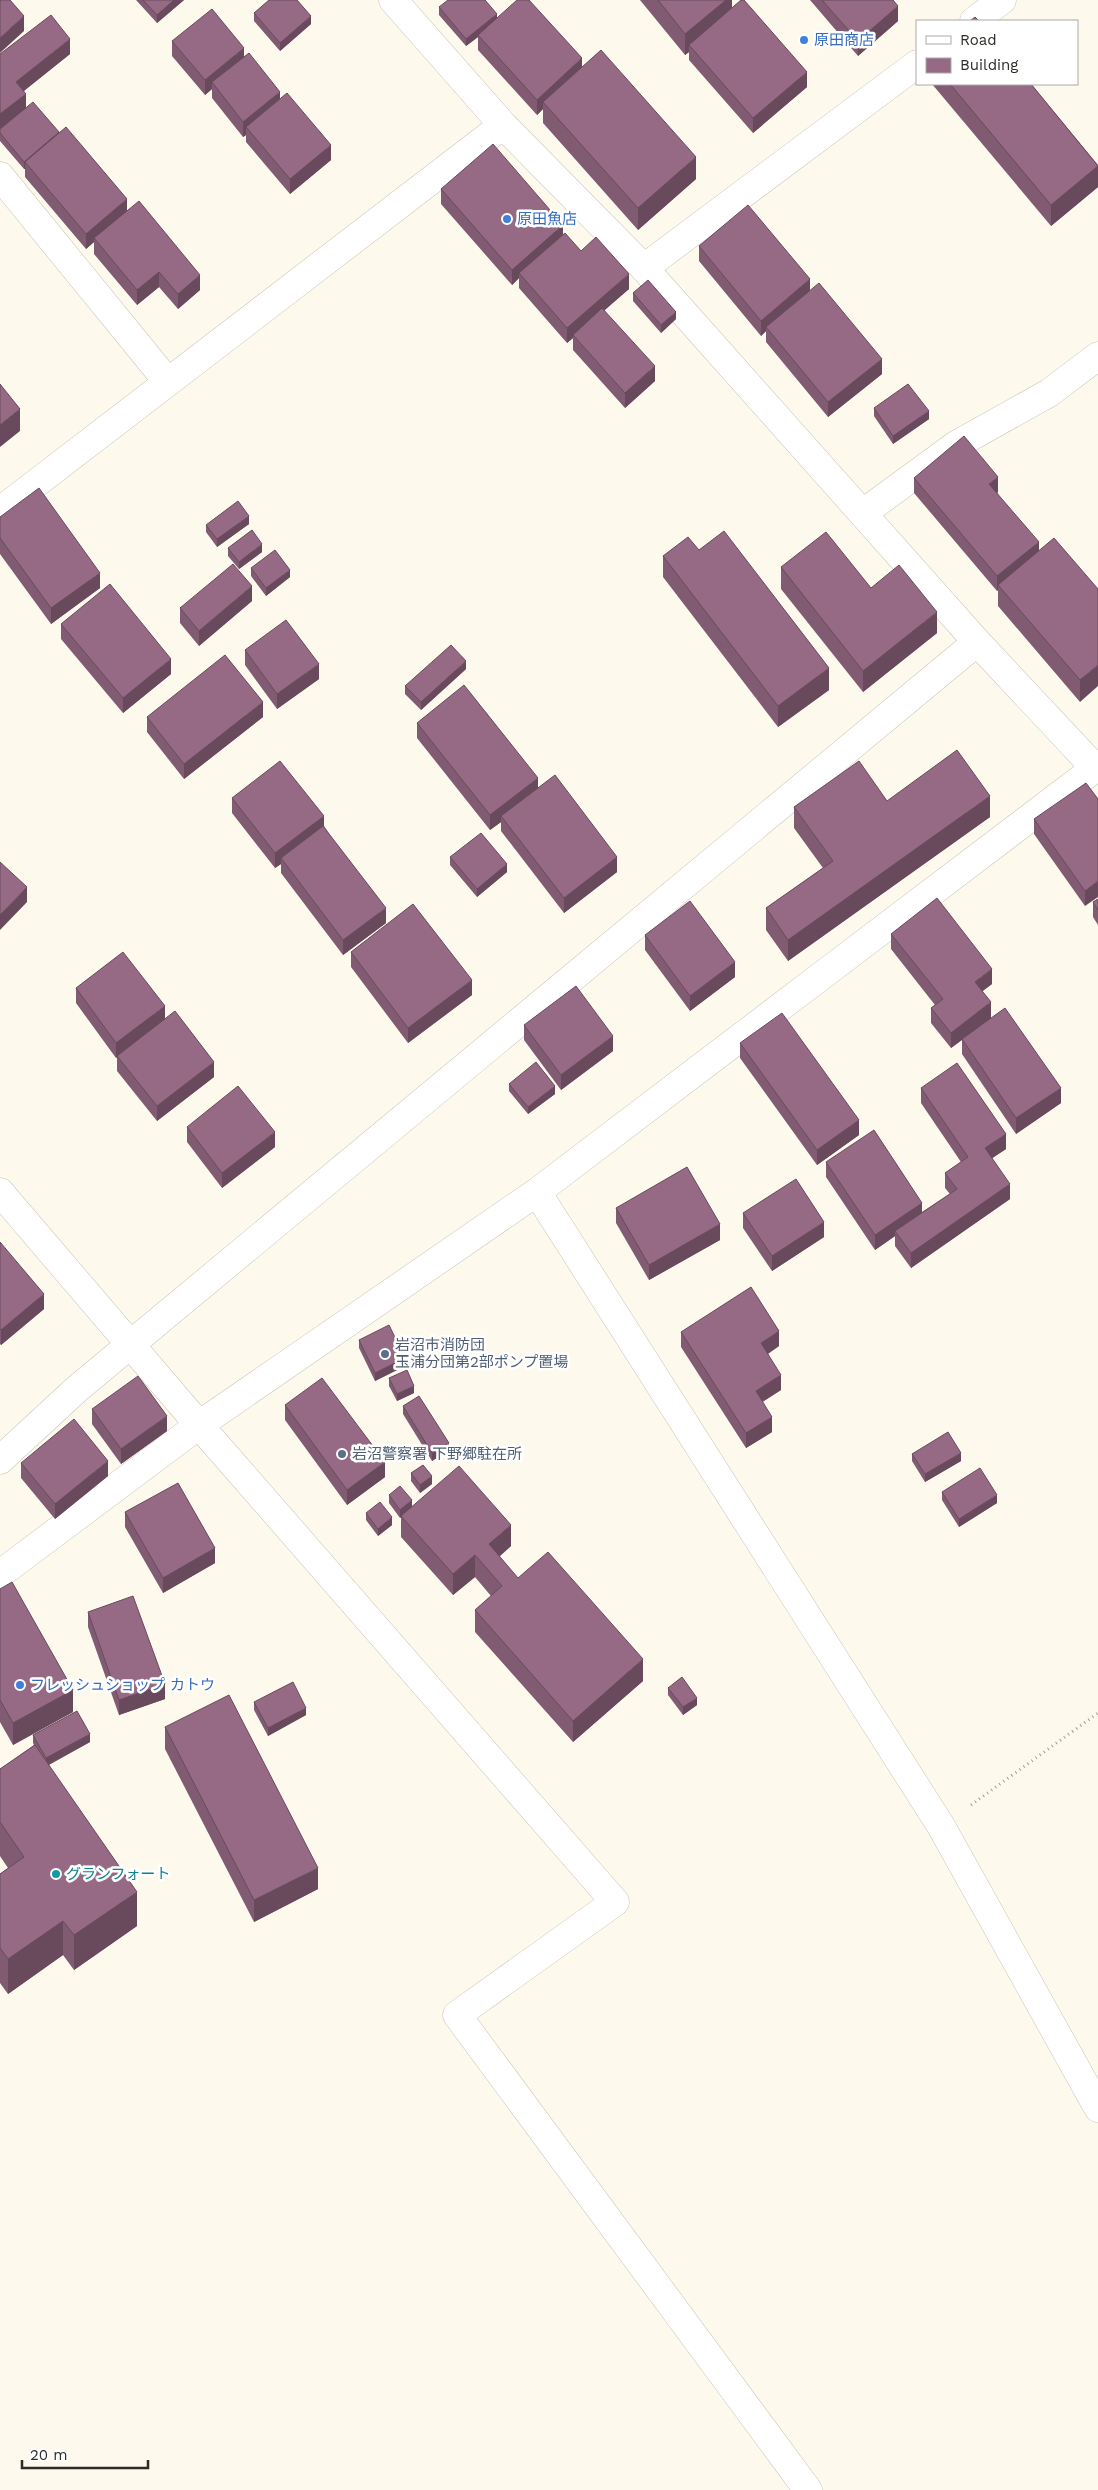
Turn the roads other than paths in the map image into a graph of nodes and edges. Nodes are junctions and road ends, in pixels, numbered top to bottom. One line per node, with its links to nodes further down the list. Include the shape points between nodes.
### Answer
1 (393, 0): 5 (street)
2 (1002, 0): 3 (street)
3 (975, 20)
4 (916, 65): 7 (street)
5 (503, 126): 7 (street); 9 (street)
6 (0, 176): 9 (street)
7 (644, 268): 11 (street)
8 (1098, 356): 11 (street, via 1049,393 956,445)
9 (168, 382): 10 (street)
10 (0, 511)
11 (863, 513): 12 (street)
12 (977, 642): 13 (street); 16 (street)
13 (1096, 767): 15 (street)
14 (0, 1192): 16 (street)
15 (537, 1192): 17 (street); 20 (street, via 942,1826)
16 (132, 1345): 17 (street); 18 (street, via 78,1388)
17 (199, 1425): 19 (street); 21 (street, via 615,1902 457,2015)
18 (0, 1460)
19 (0, 1574)
20 (1098, 2108)
21 (808, 2490)

